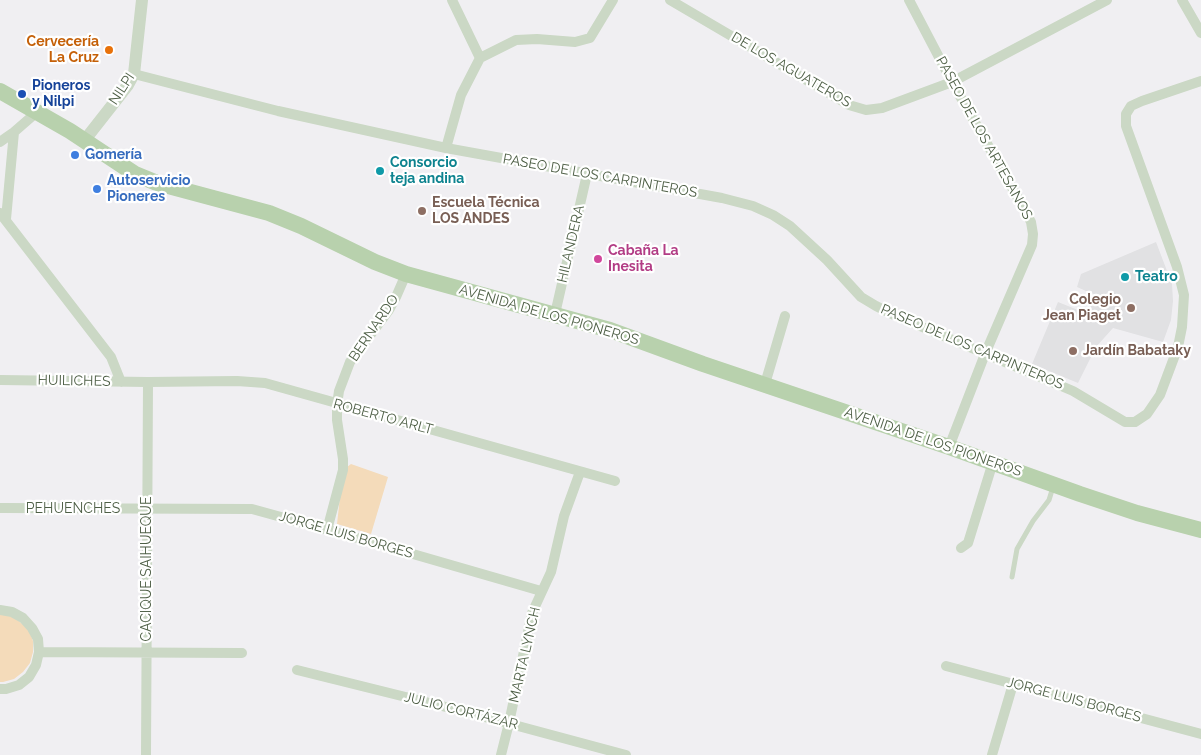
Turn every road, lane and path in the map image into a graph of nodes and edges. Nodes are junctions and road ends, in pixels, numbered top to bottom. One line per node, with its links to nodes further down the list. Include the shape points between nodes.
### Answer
1 (142, 0): 10 (street, NILPI)
2 (452, 0): 9 (street)
3 (613, 0): 9 (street, via 590,38 575,42 516,40)
4 (670, 0): 12 (street, DE LOS AGUATEROS, via 849,105 866,110 882,108)
5 (909, 0): 12 (street, PASEO DE LOS ARTESANOS)
6 (1107, 0): 12 (street, DE LOS AGUATEROS)
7 (1182, 0): 8 (street)
8 (1201, 33)
9 (480, 58): 18 (street, via 461,95)
10 (134, 74): 16 (street, NILPI); 18 (street, PASEO DE LOS CARPINTEROS, via 278,111)
11 (1201, 80): 24 (street, PASEO DE LOS CARPINTEROS, via 1142,101 1131,106 1126,114 1126,126 1184,295 1178,347 1160,395 1147,414 1135,422 1125,422 1073,391)
12 (952, 82): 24 (street, PASEO DE LOS ARTESANOS, via 1031,222 1033,234 1032,245)
13 (0, 91): 14 (main road, AVENIDA DE LOS PIONEROS)
14 (37, 112): 15 (street); 16 (main road, AVENIDA DE LOS PIONEROS)
15 (14, 132): 17 (street); 20 (street)
16 (84, 141): 21 (main road, AVENIDA DE LOS PIONEROS, via 135,174 157,184 269,213)
17 (0, 142)
18 (446, 148): 19 (street, PASEO DE LOS CARPINTEROS)
19 (587, 174): 22 (street, HILANDERA); 24 (street, PASEO DE LOS CARPINTEROS, via 722,198 774,215 827,260 861,297 894,315)
20 (3, 216): 26 (street, via 111,357)
21 (406, 274): 22 (main road, AVENIDA DE LOS PIONEROS); 29 (street, BERNARDO, via 388,310 350,362)
22 (555, 314): 28 (main road, AVENIDA DE LOS PIONEROS)
23 (785, 316): 28 (street)
24 (986, 354): 30 (street, PASEO DE LOS ARTESANOS)
25 (0, 380): 26 (street, HUILICHES)
26 (122, 382): 27 (street, HUILICHES)
27 (148, 382): 29 (street, ROBERTO ARLT, via 237,381 264,384); 36 (street, CACIQUE SAIHUEQUE)
28 (765, 384): 30 (main road, AVENIDA DE LOS PIONEROS)
29 (337, 405): 32 (street, ROBERTO ARLT); 37 (street, BERNARDO, via 343,470)
30 (949, 447): 31 (main road, AVENIDA DE LOS PIONEROS)
31 (993, 462): 34 (main road, AVENIDA DE LOS PIONEROS); 39 (street, via 968,543)
32 (580, 472): 33 (street, ROBERTO ARLT); 41 (street, MARTA LYNCH, via 564,516 552,572)
33 (615, 481)
34 (1054, 484): 38 (main road, AVENIDA DE LOS PIONEROS); 40 (lane, via 1050,500 1017,549)
35 (0, 508): 36 (street, PEHUENCHES)
36 (147, 509): 37 (street, JORGE LUIS BORGES, via 252,509); 44 (street, CACIQUE SAIHUEQUE)
37 (327, 530): 41 (street, JORGE LUIS BORGES)
38 (1201, 530)
39 (961, 548)
40 (1012, 577)
41 (541, 591): 50 (street, MARTA LYNCH, via 532,613)
42 (0, 610): 43 (street, via 24,618 38,639)
43 (39, 652): 44 (street); 49 (street, via 29,676 19,685)
44 (147, 653): 45 (street); 52 (street, CACIQUE SAIHUEQUE)
45 (242, 653)
46 (946, 666): 48 (street, JORGE LUIS BORGES)
47 (297, 670): 50 (street, JULIO CORTÁZAR)
48 (1013, 684): 51 (street, JORGE LUIS BORGES); 55 (street)
49 (0, 689)
50 (509, 724): 53 (street, MARTA LYNCH); 54 (street, JULIO CORTÁZAR)
51 (1201, 734)
52 (146, 755)
53 (501, 755)
54 (626, 755)
55 (992, 755)

